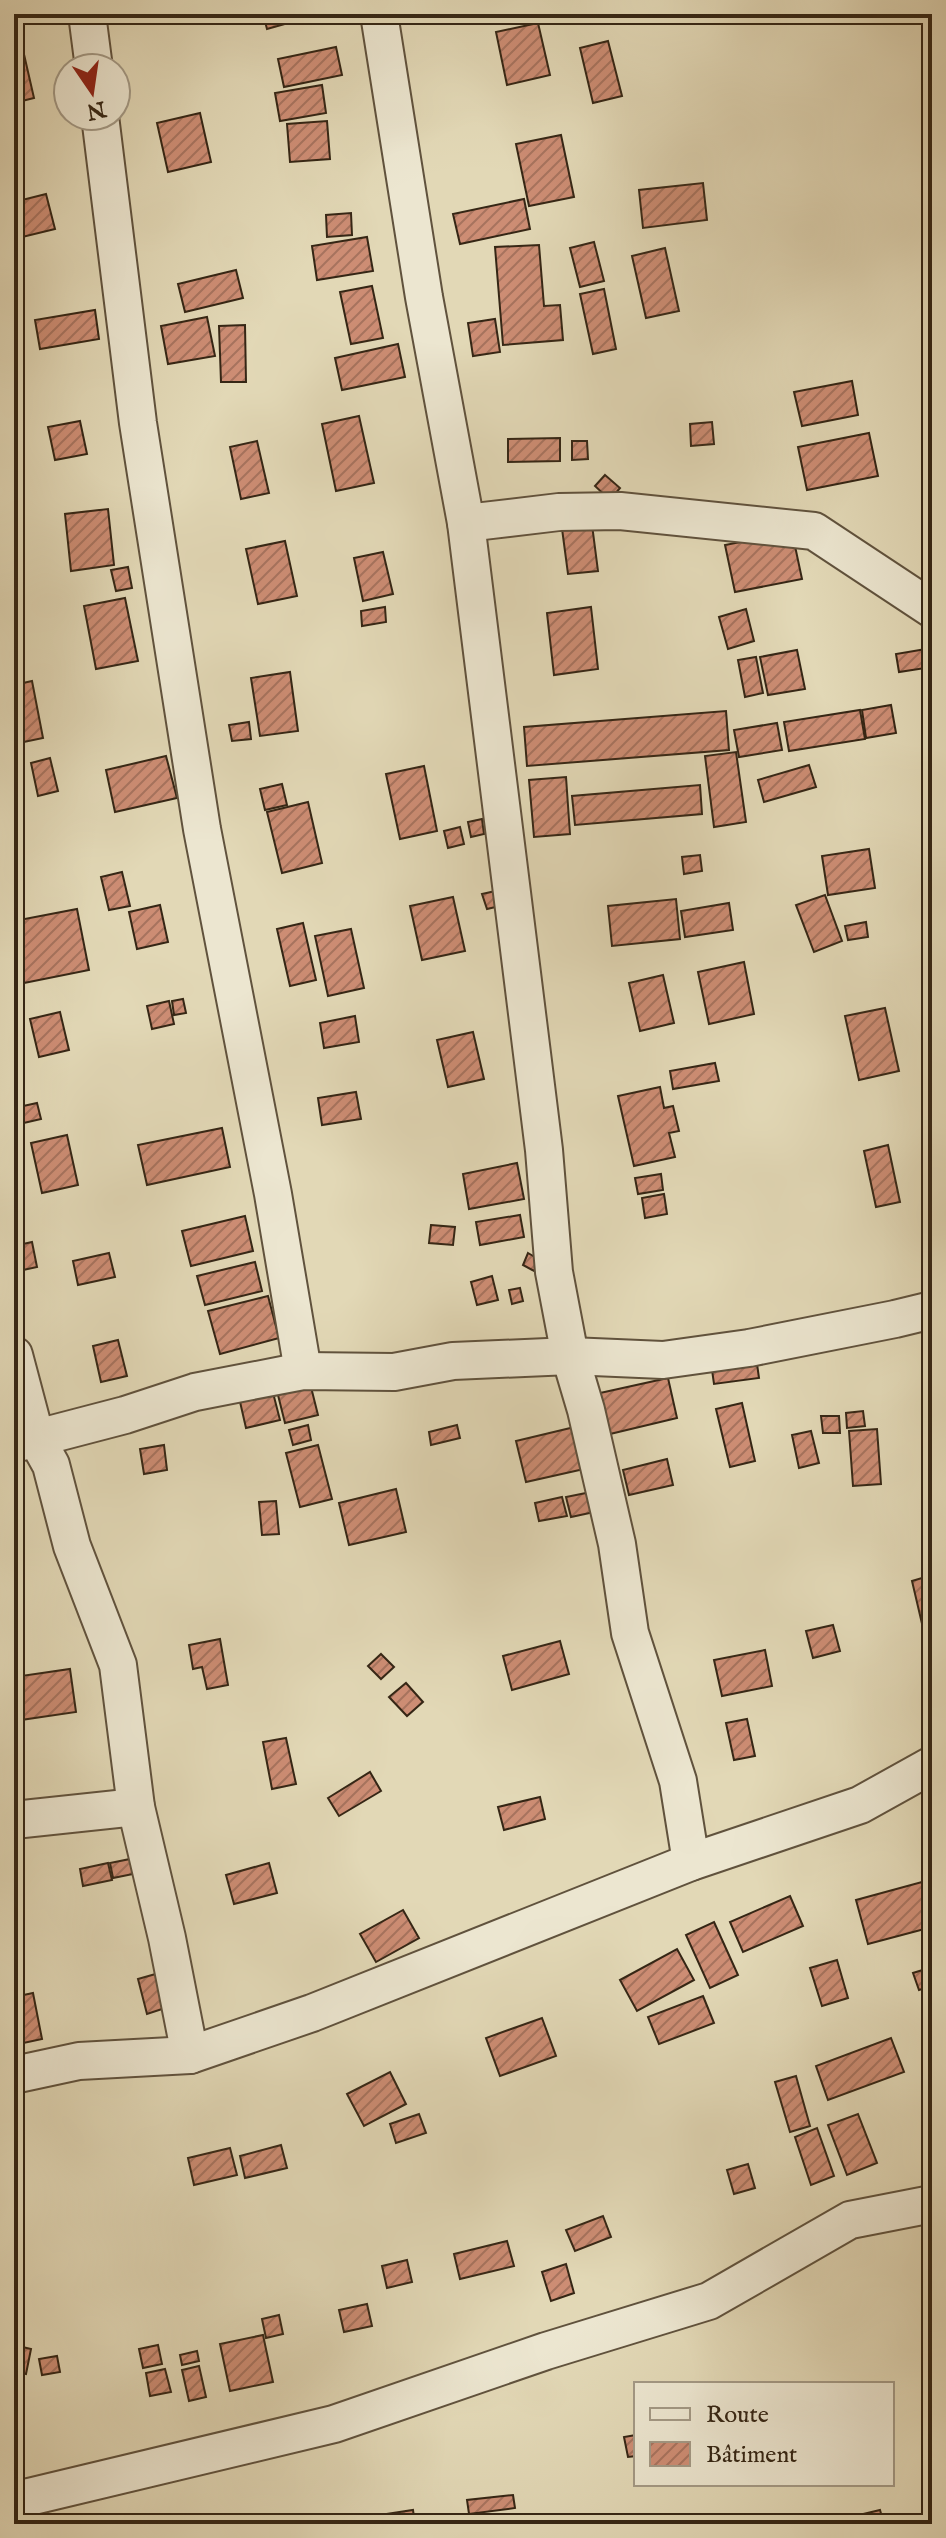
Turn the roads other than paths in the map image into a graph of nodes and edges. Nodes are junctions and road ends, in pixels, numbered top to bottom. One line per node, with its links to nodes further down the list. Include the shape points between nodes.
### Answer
1 (87, 14): 3 (street)
2 (379, 14): 5 (street)
3 (92, 52)
4 (102, 132): 10 (street, via 138,423 202,829)
5 (466, 523): 6 (street, via 620,511 814,531); 9 (street, via 544,1150 554,1272)
6 (932, 609)
7 (932, 1310): 9 (street, via 764,1346 663,1360)
8 (14, 1355): 11 (street)
9 (570, 1356): 10 (street, via 453,1361 394,1372); 15 (street, via 617,1544 630,1633 678,1781)
10 (303, 1371): 11 (street, via 195,1392)
11 (25, 1441): 13 (street, via 51,1465 72,1546 118,1665)
12 (932, 1765): 15 (street, via 860,1805)
13 (136, 1807): 14 (street); 16 (street)
14 (14, 1820)
15 (691, 1862): 16 (street, via 312,2013)
16 (190, 2055): 17 (street, via 79,2061)
17 (14, 2075)
18 (932, 2204): 19 (street, via 850,2220 709,2301 334,2424)
19 (14, 2498)

